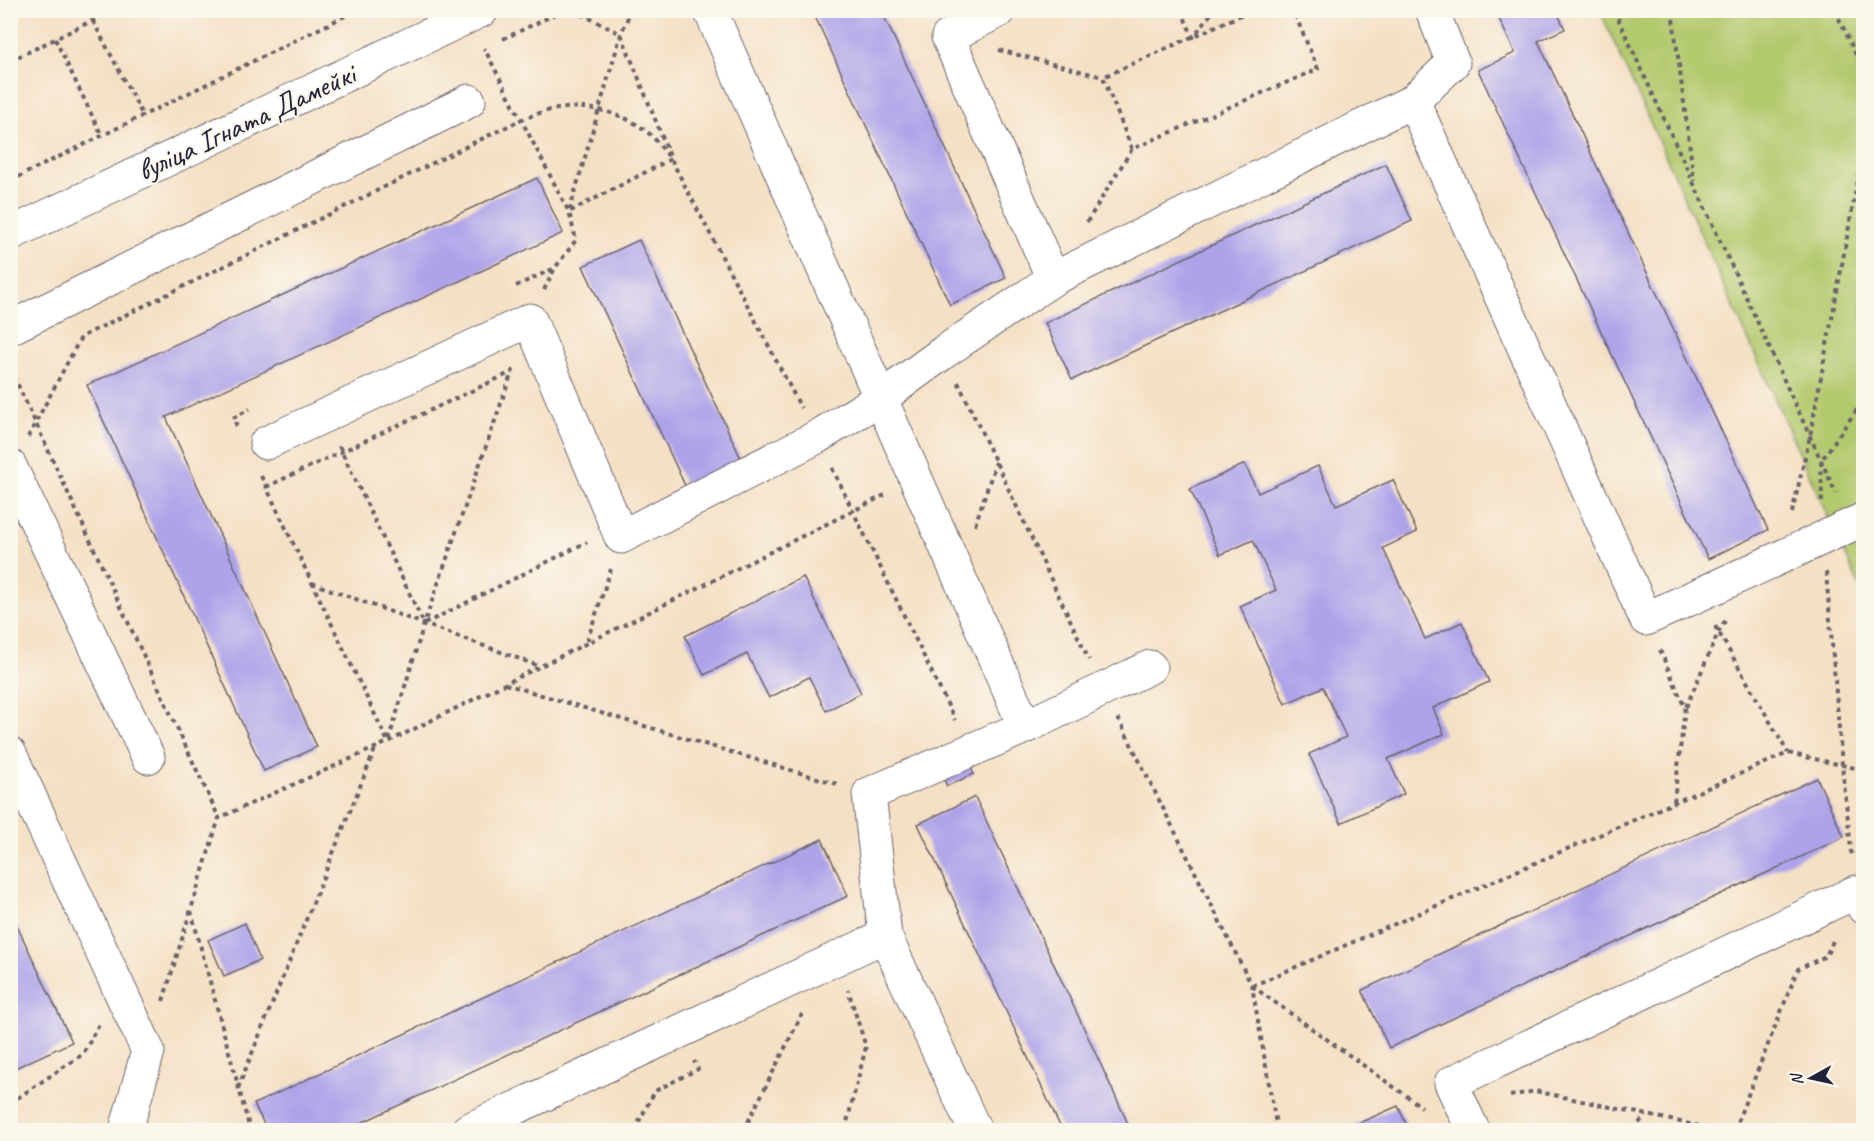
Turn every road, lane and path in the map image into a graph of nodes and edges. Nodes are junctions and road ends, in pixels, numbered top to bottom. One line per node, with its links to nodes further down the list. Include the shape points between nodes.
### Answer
1 (114, 10): 16 (path)
2 (357, 10): 28 (path)
3 (482, 10): 38 (street, вуліца Ігната Дамейкі)
4 (573, 10): 17 (path)
5 (631, 10): 17 (path)
6 (710, 10): 46 (street)
7 (1000, 10): 18 (street)
8 (1181, 10): 19 (path)
9 (1214, 10): 19 (path)
10 (1252, 10): 19 (path)
11 (1293, 10): 32 (path, via 1318,69)
12 (1432, 10): 26 (street, via 1453,63)
13 (1614, 10): 35 (path)
14 (1672, 10): 35 (path)
15 (1835, 10): 23 (path)
16 (93, 20): 20 (path); 28 (path)
17 (621, 34): 27 (path); 33 (path)
18 (948, 36): 24 (path); 40 (street)
19 (1193, 37): 24 (path)
20 (55, 39): 22 (path); 30 (path)
21 (484, 48): 29 (path)
22 (10, 61)
23 (1863, 72)
24 (1103, 77): 32 (path)
25 (469, 101): 43 (street)
26 (1413, 101): 40 (street); 69 (street)
27 (600, 110): 29 (path, via 573,107); 33 (path, via 627,120 652,137); 36 (path)
28 (143, 116): 30 (path)
29 (520, 120): 36 (path); 50 (path, via 81,337)
30 (102, 136): 34 (path)
31 (1863, 146): 52 (path)
32 (1132, 149): 37 (path)
33 (671, 159): 36 (path); 53 (path)
34 (10, 181)
35 (1695, 185): 52 (path)
36 (569, 212): 39 (path, via 576,240)
37 (1083, 229)
38 (10, 234)
39 (555, 268): 41 (path); 42 (path)
40 (1053, 279): 46 (street)
41 (512, 288)
42 (530, 320): 45 (path); 49 (street); 63 (street)
43 (10, 328)
44 (10, 368): 50 (path)
45 (512, 372): 54 (path); 70 (path)
46 (880, 398): 53 (street); 59 (street)
47 (1863, 399): 56 (path)
48 (254, 408): 51 (path, via 233,418)
49 (325, 416): 54 (path); 55 (street)
50 (36, 423): 58 (path); 88 (path)
51 (237, 428)
52 (1810, 436): 56 (path); 64 (path)
53 (817, 437): 61 (path); 63 (street)
54 (342, 451): 60 (path); 70 (path)
55 (261, 455): 60 (path)
56 (1821, 461): 62 (path); 62 (path)
57 (996, 462): 65 (path)
58 (11, 467): 83 (street)
59 (917, 480): 61 (path); 65 (street)
60 (266, 487): 66 (path)
61 (852, 510): 72 (path); 80 (path)
62 (1846, 526): 64 (street); 84 (path)
63 (619, 532): 70 (path); 72 (path)
64 (1782, 556): 67 (street)
65 (959, 575): 77 (street)
66 (312, 583): 70 (path); 78 (path)
67 (1698, 595): 69 (street); 71 (path)
68 (1731, 612): 71 (path)
69 (1646, 619): 76 (path)
70 (424, 624): 73 (path); 78 (path)
71 (1719, 631): 76 (path); 81 (path)
72 (587, 642): 73 (path)
73 (539, 666): 75 (path)
74 (1150, 667): 77 (street)
75 (505, 684): 78 (path); 86 (path)
76 (1685, 708): 87 (path)
77 (1025, 727): 80 (street)
78 (387, 742): 79 (path)
79 (376, 747): 88 (path); 98 (path)
80 (970, 750): 86 (street)
81 (1788, 753): 84 (path); 87 (path)
82 (10, 754): 95 (street)
83 (148, 756)
84 (1842, 765): 85 (path); 89 (path)
85 (1863, 770)
86 (869, 794): 91 (street)
87 (1674, 802): 94 (path)
88 (219, 818): 90 (path)
89 (1860, 900): 101 (street, via 1451,1083)
90 (191, 911): 97 (path); 98 (path)
91 (885, 936): 93 (street); 108 (street)
92 (1826, 956): 112 (path, via 1798,969)
93 (833, 960): 96 (street); 106 (path); 107 (path, via 866,1047)
94 (1252, 986): 101 (path, via 1441,1120); 109 (path)
95 (119, 987): 97 (street); 99 (path, via 84,1054)
96 (681, 1031): 104 (street); 105 (path, via 698,1069 655,1091 636,1127)
97 (148, 1051): 102 (street)
98 (238, 1088): 103 (path)
99 (10, 1102)
100 (1646, 1115): 101 (path, via 1534,1091); 110 (path); 111 (path)
101 (1467, 1118)
102 (126, 1131)
103 (250, 1131)
104 (468, 1131)
105 (638, 1131)
106 (744, 1131)
107 (845, 1131)
108 (975, 1131)
109 (1277, 1131)
110 (1633, 1131)
111 (1718, 1131)
112 (1734, 1131)

